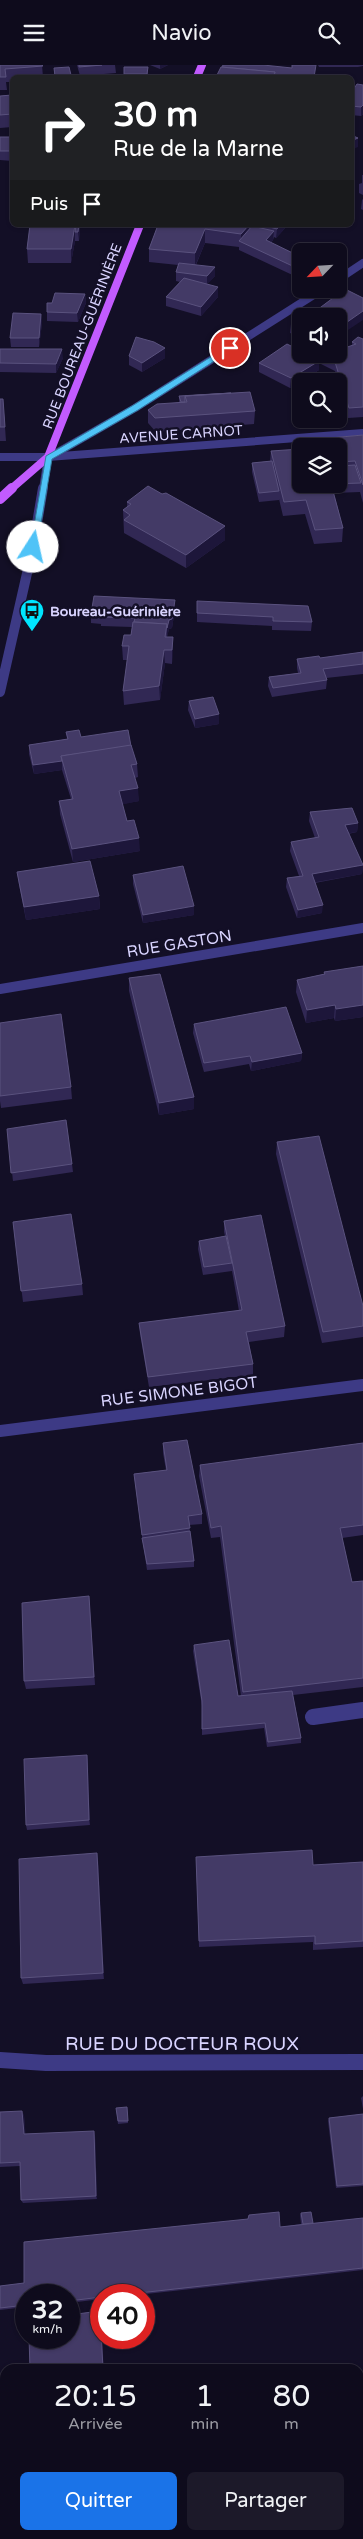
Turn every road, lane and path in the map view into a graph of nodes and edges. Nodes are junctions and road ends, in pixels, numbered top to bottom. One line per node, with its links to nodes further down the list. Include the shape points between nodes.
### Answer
1 (139, 227): 7 (main road, RUE BOUREAU-GUÉRINIÈRE)
2 (363, 263): 3 (street)
3 (348, 273)
4 (309, 298): 7 (street, via 135,408)
5 (363, 433): 7 (street, AVENUE CARNOT)
6 (0, 457): 7 (street, AVENUE CARNOT)
7 (48, 457): 8 (main road); 9 (street, via 33,547)
8 (0, 499)
9 (0, 692)
10 (363, 928): 11 (street, RUE GASTON)
11 (0, 989)
12 (363, 1385): 13 (street, RUE SIMONE BIGOT)
13 (0, 1431)
14 (363, 1711): 15 (street)
15 (313, 1717)
16 (0, 2060): 17 (street, RUE DU DOCTEUR ROUX, via 46,2063)
17 (363, 2062)

